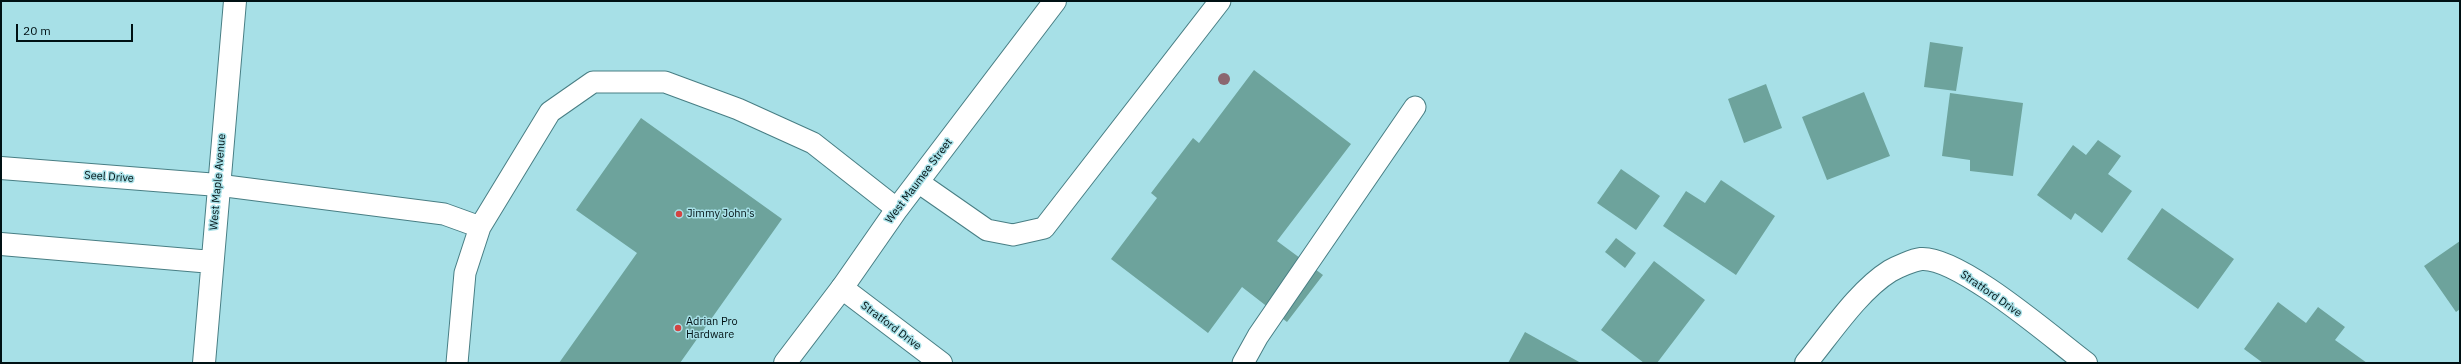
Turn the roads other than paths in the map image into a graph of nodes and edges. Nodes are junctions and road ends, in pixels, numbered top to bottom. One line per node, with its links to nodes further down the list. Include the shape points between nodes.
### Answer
1 (235, 1): 7 (street, West Maple Avenue)
2 (1055, 1): 6 (street, West Maumee Street)
3 (1220, 1): 6 (lane, via 1044,228 1013,235 987,230)
4 (1415, 107): 17 (lane, via 1258,336)
5 (1, 168): 7 (street, Seel Drive)
6 (918, 182): 8 (street, West Maumee Street)
7 (218, 185): 9 (lane, via 444,214); 11 (street, West Maple Avenue)
8 (897, 209): 9 (lane, via 813,143 738,109 665,82 593,82 550,112); 12 (street, West Maumee Street)
9 (480, 227): 14 (lane, via 465,273)
10 (1, 244): 11 (street)
11 (212, 262): 13 (street, West Maple Avenue)
12 (842, 288): 15 (street, West Maumee Street); 16 (street, Stratford Drive)
13 (204, 363)
14 (457, 363)
15 (785, 363)
16 (941, 363)
17 (1243, 363)
18 (1806, 363): 19 (street, Stratford Drive, via 1863,294 1890,271 1921,259 1950,266 1985,287)
19 (2086, 363)

